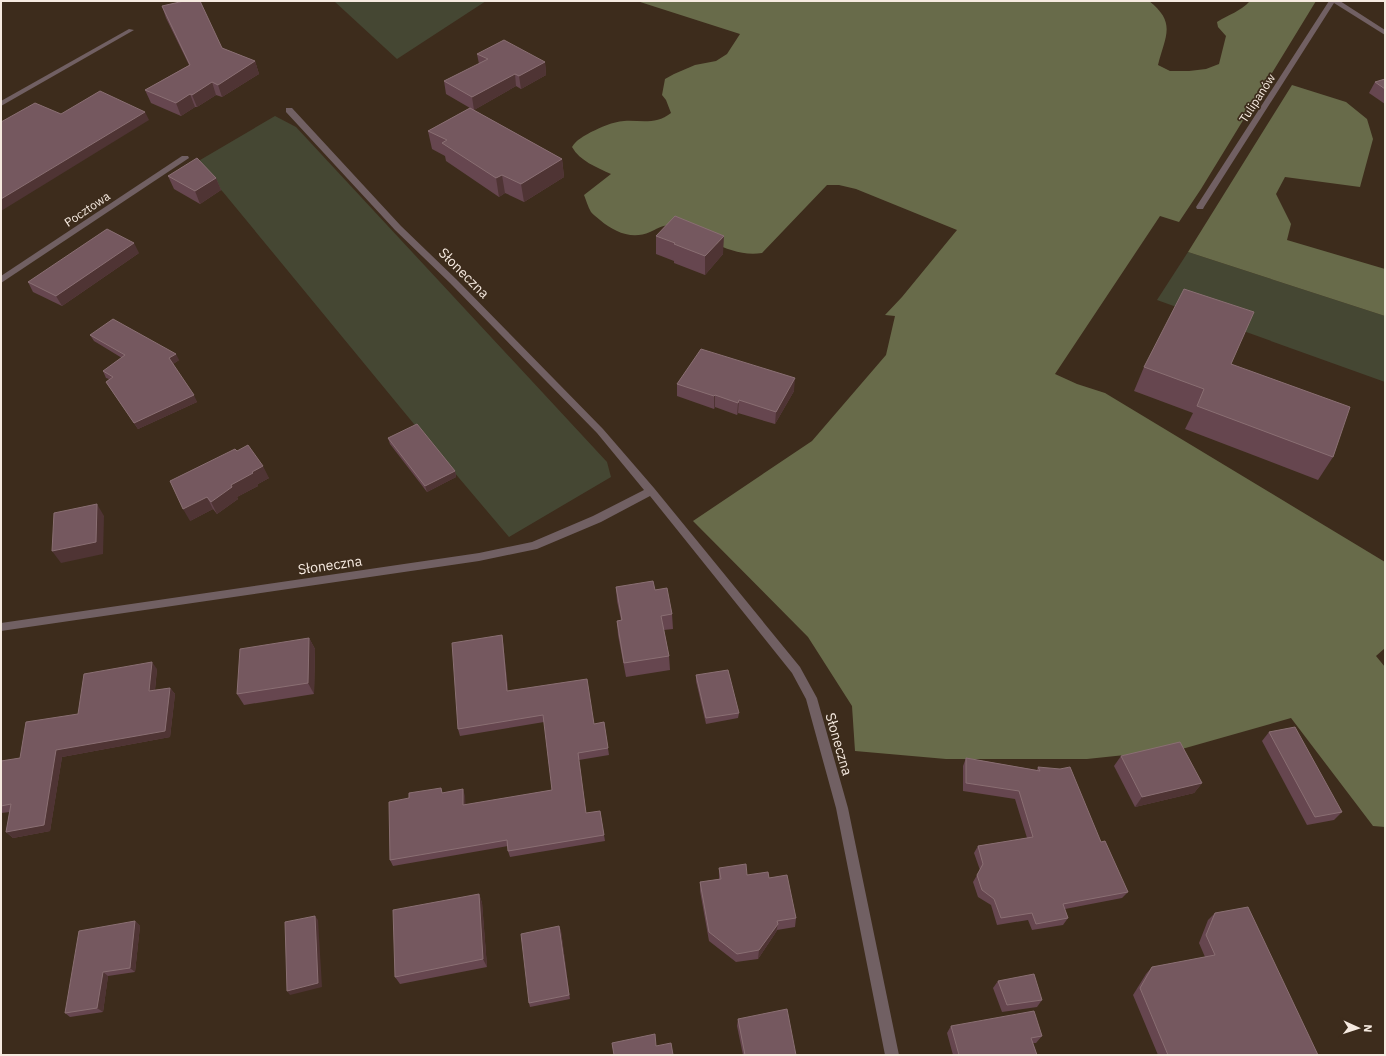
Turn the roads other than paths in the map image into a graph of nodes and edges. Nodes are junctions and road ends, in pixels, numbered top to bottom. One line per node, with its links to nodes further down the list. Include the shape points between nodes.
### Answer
1 (1332, 1): 8 (street, Tulipanów)
2 (1336, 1): 4 (street)
3 (131, 30): 5 (street)
4 (1385, 33)
5 (1, 104)
6 (289, 110): 10 (street, Słoneczna, via 398,228 600,431)
7 (185, 158): 9 (street, Pocztowa)
8 (1200, 207)
9 (1, 280)
10 (651, 491): 11 (street, Słoneczna, via 597,519 533,546 479,557); 12 (street, Słoneczna, via 796,670 810,698 842,808)
11 (1, 627)
12 (892, 1055)

